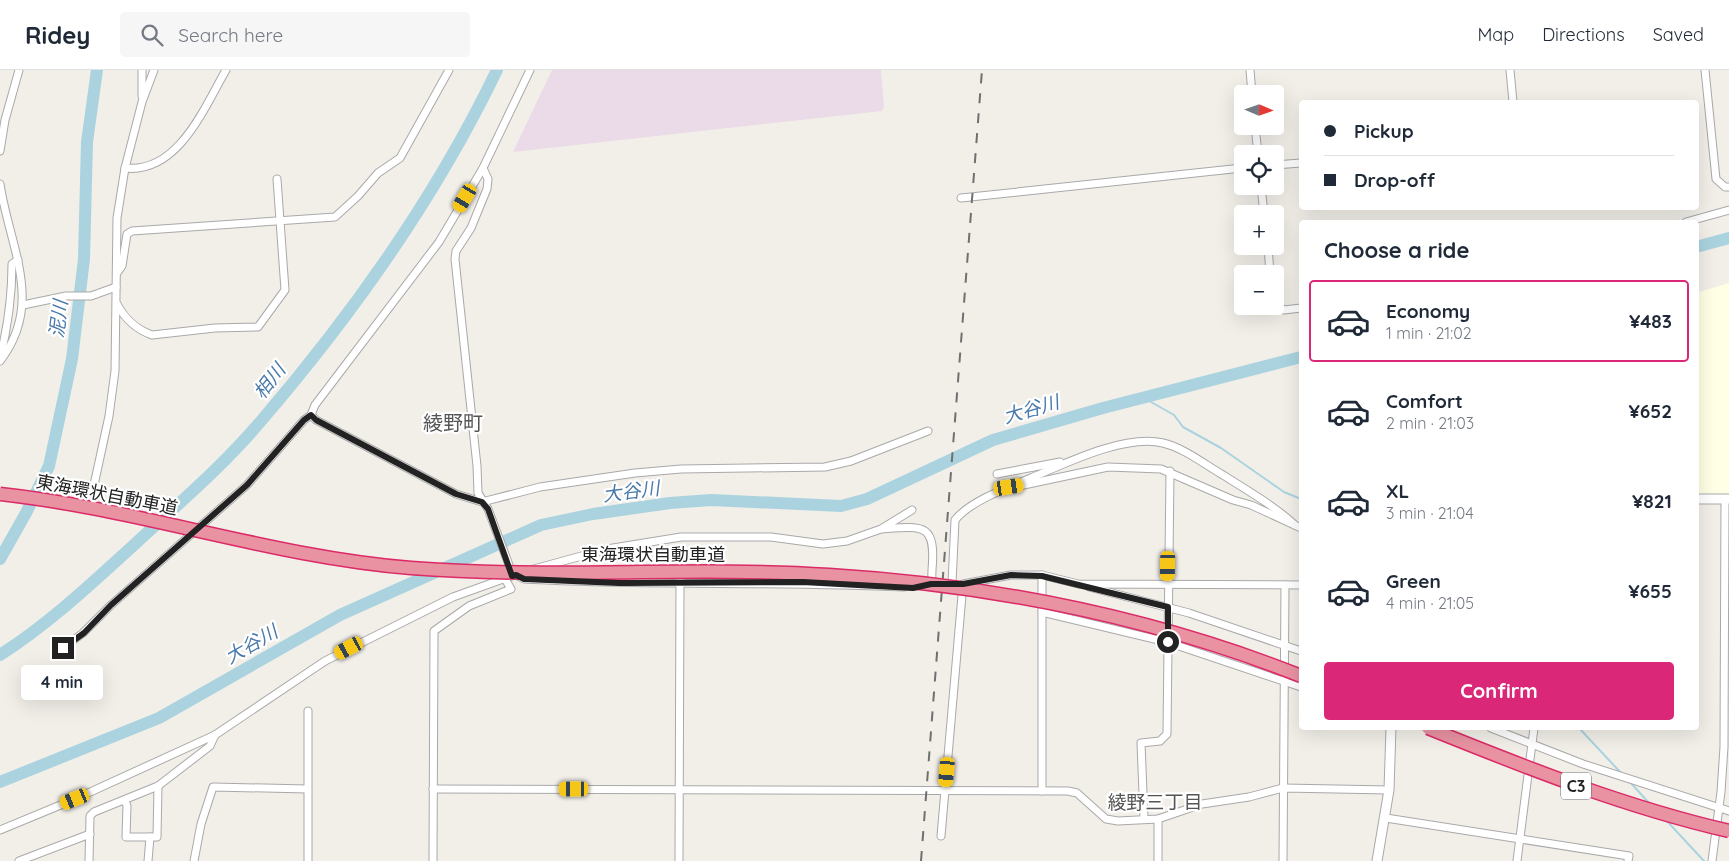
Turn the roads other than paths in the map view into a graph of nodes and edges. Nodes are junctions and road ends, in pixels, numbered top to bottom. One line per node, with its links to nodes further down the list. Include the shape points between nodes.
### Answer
1 (19, 70): 13 (street)
2 (142, 70): 12 (street)
3 (154, 70): 12 (street)
4 (226, 70): 16 (street, via 183,141 153,166)
5 (450, 70): 25 (street, via 400,158 378,172 335,217)
6 (530, 70): 17 (street)
7 (1250, 70): 10 (street)
8 (1510, 70): 11 (street)
9 (1705, 70): 21 (street, via 1716,179 1724,187)
10 (1251, 85)
11 (1513, 100)
12 (142, 102): 16 (street)
13 (0, 151)
14 (1299, 163): 15 (street)
15 (1284, 164)
16 (125, 168): 27 (street, via 117,218)
17 (483, 168): 34 (street, via 439,242 315,405); 44 (street, via 488,179 487,189 455,259 478,466 478,493)
18 (1234, 169): 22 (street)
19 (277, 180): 25 (street)
20 (0, 184): 26 (street)
21 (1729, 187)
22 (961, 198)
23 (1729, 210): 24 (street)
24 (1693, 220)
25 (281, 221): 27 (street, via 132,231 128,234 122,266); 29 (street, via 285,290 258,327 152,335 125,319)
26 (18, 260): 30 (street); 33 (street, via 12,264 8,325)
27 (117, 273): 28 (street)
28 (116, 287): 29 (street); 30 (street, via 91,296 66,296)
29 (117, 303): 39 (street, via 110,416)
30 (24, 306): 33 (street, via 11,348)
31 (1299, 308): 32 (street)
32 (1284, 310)
33 (0, 360)
34 (311, 415): 44 (street, via 456,494); 65 (street, via 247,485 111,605 84,633)
35 (928, 431): 44 (street, via 851,461 825,467 681,469 635,473 540,487)
36 (1070, 461): 38 (street); 40 (street); 46 (street, via 1138,442 1162,443 1184,452 1271,505)
37 (1170, 471): 40 (street, via 1108,466); 46 (street); 57 (street)
38 (997, 474)
39 (94, 485)
40 (1009, 487): 53 (street, via 961,512 955,520)
41 (0, 494): 67 (highway, 東海環状自動車道, bridge, via 100,510 299,552 408,568 536,574 818,575 966,589 1074,608 1130,622)
42 (1699, 499): 43 (street)
43 (1727, 499): 60 (street)
44 (482, 502): 49 (street, via 488,509)
45 (912, 510): 47 (street)
46 (1298, 527)
47 (881, 529): 49 (street, via 847,541 823,544 771,537 681,537 645,541 544,565); 54 (street, via 914,528 925,530 932,536)
48 (681, 567): 52 (street)
49 (514, 576): 51 (street); 52 (street, via 532,580)
50 (1042, 576): 55 (street, via 1011,575); 56 (street); 62 (street)
51 (505, 579): 76 (street, via 421,611 325,661); 81 (street, via 511,589 469,606 434,631)
52 (680, 583): 54 (street, via 803,582 913,588); 82 (street)
53 (952, 583): 54 (street); 55 (street)
54 (931, 584)
55 (963, 584): 84 (street)
56 (1078, 584): 57 (street); 61 (street)
57 (1168, 584): 58 (street); 61 (street)
58 (1285, 585): 59 (street); 64 (street)
59 (1299, 585)
60 (1726, 596): 70 (street)
61 (1168, 607): 63 (street); 64 (street)
62 (1042, 612): 63 (street); 85 (street)
63 (1168, 642): 68 (street); 89 (street, via 1167,734 1160,741 1141,743)
64 (1285, 645): 66 (street); 68 (street)
65 (63, 648)
66 (1299, 650)
67 (1299, 675)
68 (1286, 682): 69 (street); 79 (street)
69 (1299, 687)
70 (1726, 701): 87 (street)
71 (308, 711): 80 (street)
72 (1391, 730): 83 (street)
73 (1433, 730): 93 (highway, C3, bridge, via 1599,795)
74 (1496, 730): 77 (street)
75 (1534, 730): 77 (street)
76 (215, 735): 78 (street, via 210,746); 92 (street)
77 (1533, 746): 87 (street); 97 (street)
78 (158, 786): 86 (street); 96 (street, via 158,837)
79 (1283, 788): 83 (street); 91 (street, via 1202,804); 107 (street)
80 (307, 789): 102 (street, via 213,787); 103 (street)
81 (433, 789): 82 (street); 104 (street)
82 (679, 790): 84 (street); 105 (street)
83 (1389, 790): 90 (street)
84 (945, 791): 85 (street); 95 (street)
85 (1042, 791): 89 (street, via 1076,793 1106,819)
86 (124, 801): 94 (street, via 94,812 90,816); 96 (street, via 127,806 126,837)
87 (1719, 808): 88 (street); 98 (street)
88 (1729, 811)
89 (1144, 818): 91 (street)
90 (1386, 818): 97 (street); 108 (street)
91 (1158, 819): 106 (street)
92 (0, 830)
93 (1729, 831)
94 (90, 834): 99 (street); 100 (street)
95 (941, 836)
96 (150, 837): 101 (street)
97 (1520, 839): 109 (street); 110 (street, via 1629,856)
98 (1712, 860)
99 (19, 861)
100 (89, 861)
101 (148, 861)
102 (194, 861)
103 (308, 861)
104 (433, 861)
105 (679, 861)
106 (1158, 861)
107 (1283, 861)
108 (1377, 861)
109 (1517, 861)
110 (1628, 861)

